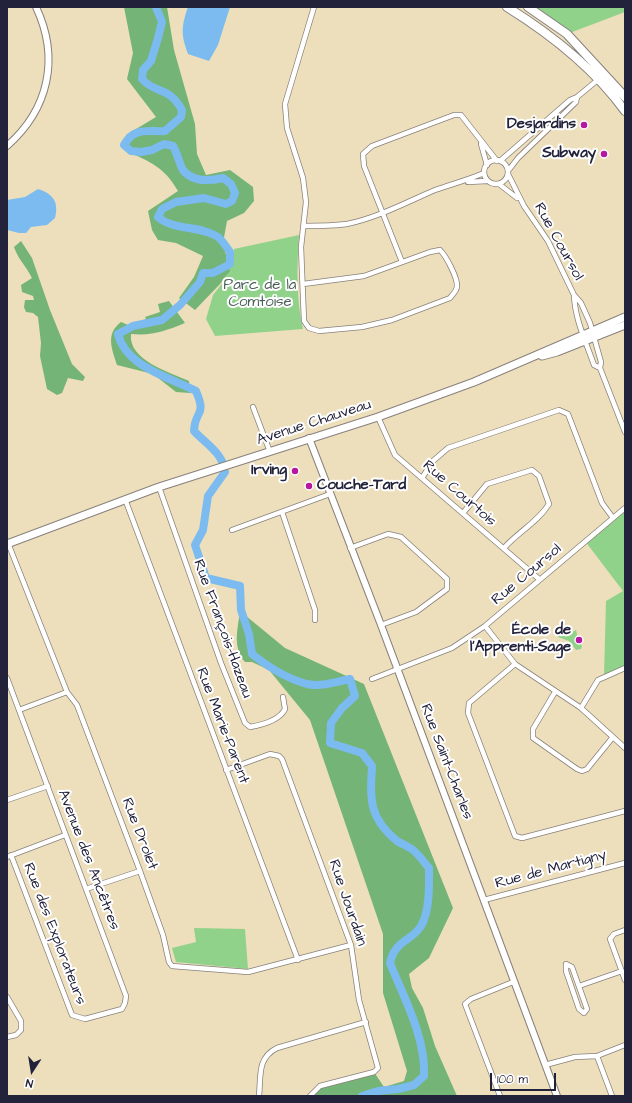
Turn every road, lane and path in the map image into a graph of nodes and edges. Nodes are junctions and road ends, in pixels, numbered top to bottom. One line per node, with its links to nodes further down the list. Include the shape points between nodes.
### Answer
1 (36, 7): 10 (street, via 47,36 47,82 41,102 31,120)
2 (314, 7): 20 (street, via 286,104 287,128 303,178 306,202)
3 (507, 7): 5 (highway, via 546,32)
4 (528, 7): 5 (highway, via 567,34)
5 (602, 76): 6 (street); 7 (highway); 8 (highway)
6 (577, 97): 11 (street, via 570,100); 13 (street, via 576,102 518,158)
7 (625, 97)
8 (625, 111)
9 (481, 142): 11 (street); 12 (street); 19 (street, via 461,115 454,115 372,146 363,154 364,166)
10 (7, 146)
11 (499, 161): 12 (street); 13 (street, via 505,165)
12 (487, 165): 14 (street)
13 (508, 172): 17 (street, via 505,180); 18 (street, Rue Coursol)
14 (484, 173): 15 (street); 16 (street)
15 (487, 180): 16 (street); 17 (street)
16 (464, 182): 19 (street)
17 (499, 184): 18 (street, Rue Coursol)
18 (522, 201): 23 (street, Rue Coursol, via 548,241)
19 (382, 212): 20 (street, via 348,224); 21 (street)
20 (304, 226): 22 (street, via 301,247)
21 (402, 262): 22 (street, via 364,276); 22 (street, via 440,250 446,256 457,285 455,293 450,298 392,320 362,327 319,331 309,328 304,319)
22 (303, 284)
23 (574, 296): 26 (street, Rue Coursol, via 581,304); 27 (street, Rue Coursol, via 574,305)
24 (625, 317): 26 (main road)
25 (625, 325): 26 (main road)
26 (594, 334): 27 (main road, Avenue Chauveau); 28 (street, Rue Coursol, via 601,362)
27 (584, 338): 28 (street, Rue Coursol, via 594,365); 30 (main road, Avenue Chauveau, via 557,352 532,358)
28 (600, 368): 31 (street, Rue Coursol)
29 (253, 407): 33 (street)
30 (378, 417): 32 (main road, Avenue Chauveau); 34 (street, Rue Courtois, via 395,455)
31 (625, 432)
32 (309, 438): 33 (main road, Avenue Chauveau); 36 (street, Rue Saint-Charles)
33 (270, 452): 35 (main road, Avenue Chauveau)
34 (422, 478): 40 (street, Rue Courtois); 41 (street, via 433,461 448,448 559,410 568,414 602,502)
35 (159, 487): 37 (main road, Avenue Chauveau); 57 (street, Rue François-Hazeau, via 221,663 245,723 250,727 277,718 284,709)
36 (330, 494): 39 (street); 44 (street, Rue Saint-Charles)
37 (125, 499): 43 (main road, Avenue Chauveau); 62 (street, Rue Marie-Parent)
38 (625, 508): 41 (street, Rue Coursol)
39 (282, 512): 42 (street); 47 (street, via 315,610)
40 (463, 513): 45 (street, Rue Courtois); 45 (street, via 487,484 532,470 539,476 549,504 543,513 514,536)
41 (613, 518): 46 (street, Rue Coursol)
42 (232, 530)
43 (8, 544): 55 (street, Rue Drolet)
44 (350, 548): 48 (street, Rue Saint-Charles); 48 (street, via 388,534 402,537 447,579 447,589 416,612)
45 (504, 548): 46 (street, Rue Courtois)
46 (539, 579): 49 (street, Rue Coursol)
47 (316, 620)
48 (381, 625): 52 (street, Rue Saint-Charles)
49 (485, 626): 50 (street); 52 (street, Rue Coursol, via 452,648)
50 (515, 664): 56 (street); 65 (street, via 469,704 468,712 515,836 522,838)
51 (625, 668): 58 (street, via 598,680)
52 (397, 669): 54 (street, Rue Coursol); 71 (street, Rue Saint-Charles)
53 (7, 678): 59 (street, Avenue des Ancêtres)
54 (372, 679)
55 (66, 692): 59 (street); 69 (street, Rue Drolet, via 77,705)
56 (555, 692): 58 (street); 60 (street, via 532,729 533,738 582,771 587,769)
57 (283, 697)
58 (581, 708): 60 (street)
59 (19, 710): 63 (street, Avenue des Ancêtres)
60 (613, 737): 61 (street)
61 (625, 748)
62 (226, 770): 73 (street, Rue Jourdain, via 270,754 280,756); 74 (street, Rue Marie-Parent)
63 (48, 786): 64 (street); 66 (street, Avenue des Ancêtres)
64 (7, 800)
65 (625, 811)
66 (65, 835): 67 (street); 70 (street, Avenue des Ancêtres)
67 (9, 856): 80 (street, Rue des Explorateurs, via 72,1014)
68 (625, 863): 71 (street, Rue de Martigny)
69 (140, 871): 70 (street); 74 (street, Rue Drolet, via 172,966 248,972)
70 (86, 889): 80 (street, Avenue des Ancêtres, via 126,996 122,1009 85,1020)
71 (484, 900): 77 (street, Rue Saint-Charles)
72 (625, 930): 75 (street, via 614,934 610,939)
73 (351, 945): 74 (street, Rue Drolet); 81 (street, Rue Jourdain, via 359,1000)
74 (298, 960)
75 (622, 971): 76 (street); 78 (street)
76 (625, 980)
77 (513, 982): 85 (street, Rue Saint-Charles); 88 (street, via 470,999 464,1004)
78 (579, 986): 78 (street, via 572,967 566,964 579,1009 584,1013 587,1009)
79 (7, 997): 82 (street, via 21,1021 20,1030 16,1035)
80 (78, 1018)
81 (366, 1022): 86 (street, via 277,1048 268,1053 262,1063); 87 (street, Rue Jourdain, via 378,1068 374,1072 320,1086)
82 (7, 1037)
83 (625, 1045): 84 (street)
84 (597, 1056): 85 (street, via 574,1057); 90 (street)
85 (545, 1065): 89 (street, Rue Saint-Charles)
86 (259, 1096)
87 (310, 1096)
88 (500, 1096)
89 (557, 1096)
90 (612, 1096)

